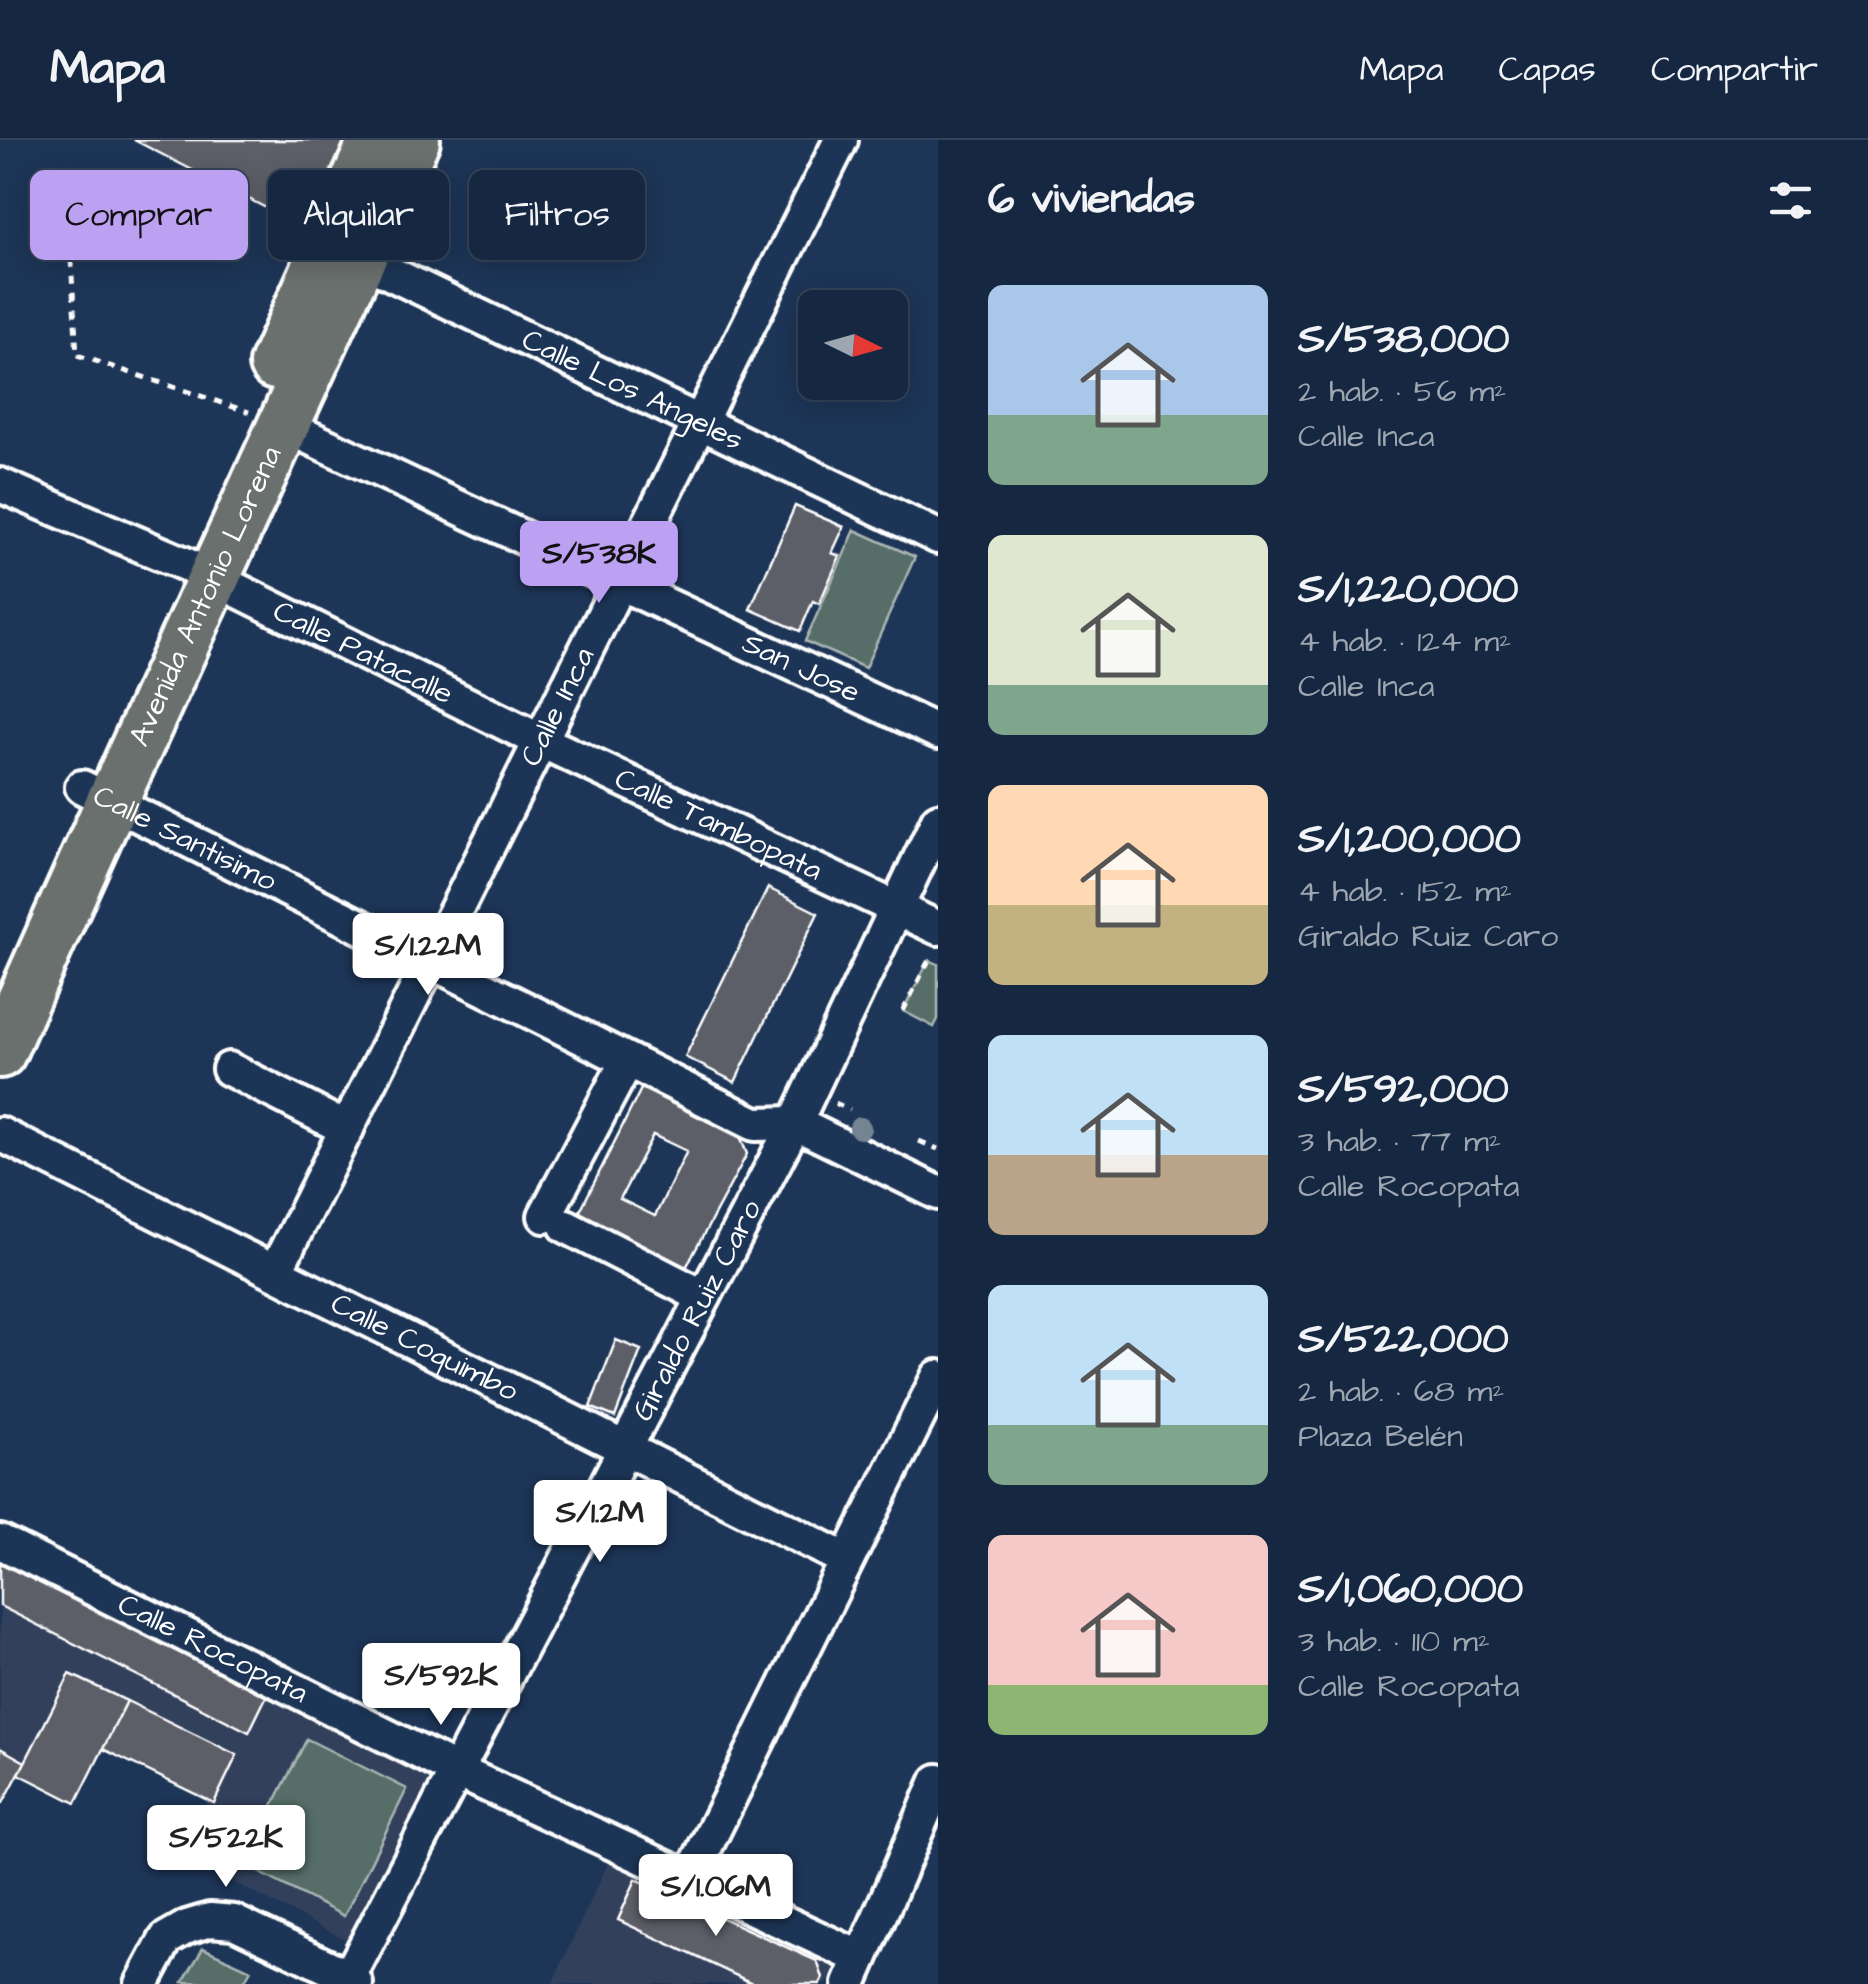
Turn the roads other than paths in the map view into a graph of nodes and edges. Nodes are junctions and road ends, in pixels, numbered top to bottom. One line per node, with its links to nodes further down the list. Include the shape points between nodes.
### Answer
1 (375, 140): 4 (highway, Avenida Antonio Lorena)
2 (414, 140): 5 (highway, Avenida Antonio Lorena)
3 (841, 140): 9 (street, Calle Inca)
4 (367, 170)
5 (395, 170)
6 (340, 260): 8 (highway, Avenida Antonio Lorena)
7 (361, 260): 9 (street, Calle Los Angeles)
8 (269, 419): 12 (highway, Avenida Antonio Lorena); 13 (street, San Jose)
9 (700, 422): 11 (street, Calle Los Angeles); 13 (street, Calle Inca)
10 (0, 485): 12 (street, Calle Patacalle)
11 (938, 537)
12 (200, 571): 15 (street, Calle Patacalle); 16 (highway, Avenida Antonio Lorena)
13 (621, 581): 14 (street, San Jose); 15 (street, Calle Inca)
14 (938, 732)
15 (541, 742): 18 (street, Calle Tambopata); 20 (street, Calle Inca)
16 (96, 794): 20 (street, Calle Santisimo); 21 (highway, Avenida Antonio Lorena); 22 (highway, Avenida Antonio Lorena)
17 (938, 820): 18 (street, Giraldo Ruiz Caro)
18 (891, 922): 19 (street, Calle Tambopata); 25 (street, Giraldo Ruiz Caro)
19 (938, 928)
20 (430, 963): 23 (street, Calle Santisimo); 26 (street, Calle Inca)
21 (0, 973)
22 (0, 1052)
23 (628, 1061): 25 (street, Calle Santisimo, via 755,1124); 30 (street, via 556,1221)
24 (229, 1069): 26 (street)
25 (795, 1123): 28 (street, Calle Santisimo); 30 (street, Giraldo Ruiz Caro)
26 (347, 1129): 29 (street, Calle Inca)
27 (0, 1134): 29 (street, Calle Coquimbo)
28 (938, 1193)
29 (275, 1272): 32 (street, Calle Coquimbo)
30 (704, 1298): 32 (street, Giraldo Ruiz Caro)
31 (938, 1377): 34 (street)
32 (625, 1448): 34 (street, Calle Coquimbo); 35 (street, Giraldo Ruiz Caro)
33 (0, 1542): 35 (street, Calle Rocopata)
34 (847, 1560): 38 (street)
35 (456, 1771): 38 (street, Calle Rocopata); 40 (street, Giraldo Ruiz Caro)
36 (938, 1781): 37 (street)
37 (929, 1821): 39 (street)
38 (690, 1880): 39 (street, Calle Rocopata)
39 (855, 1971)
40 (352, 1980): 41 (street, via 234,1922 210,1920 166,1939)
41 (142, 1984)

